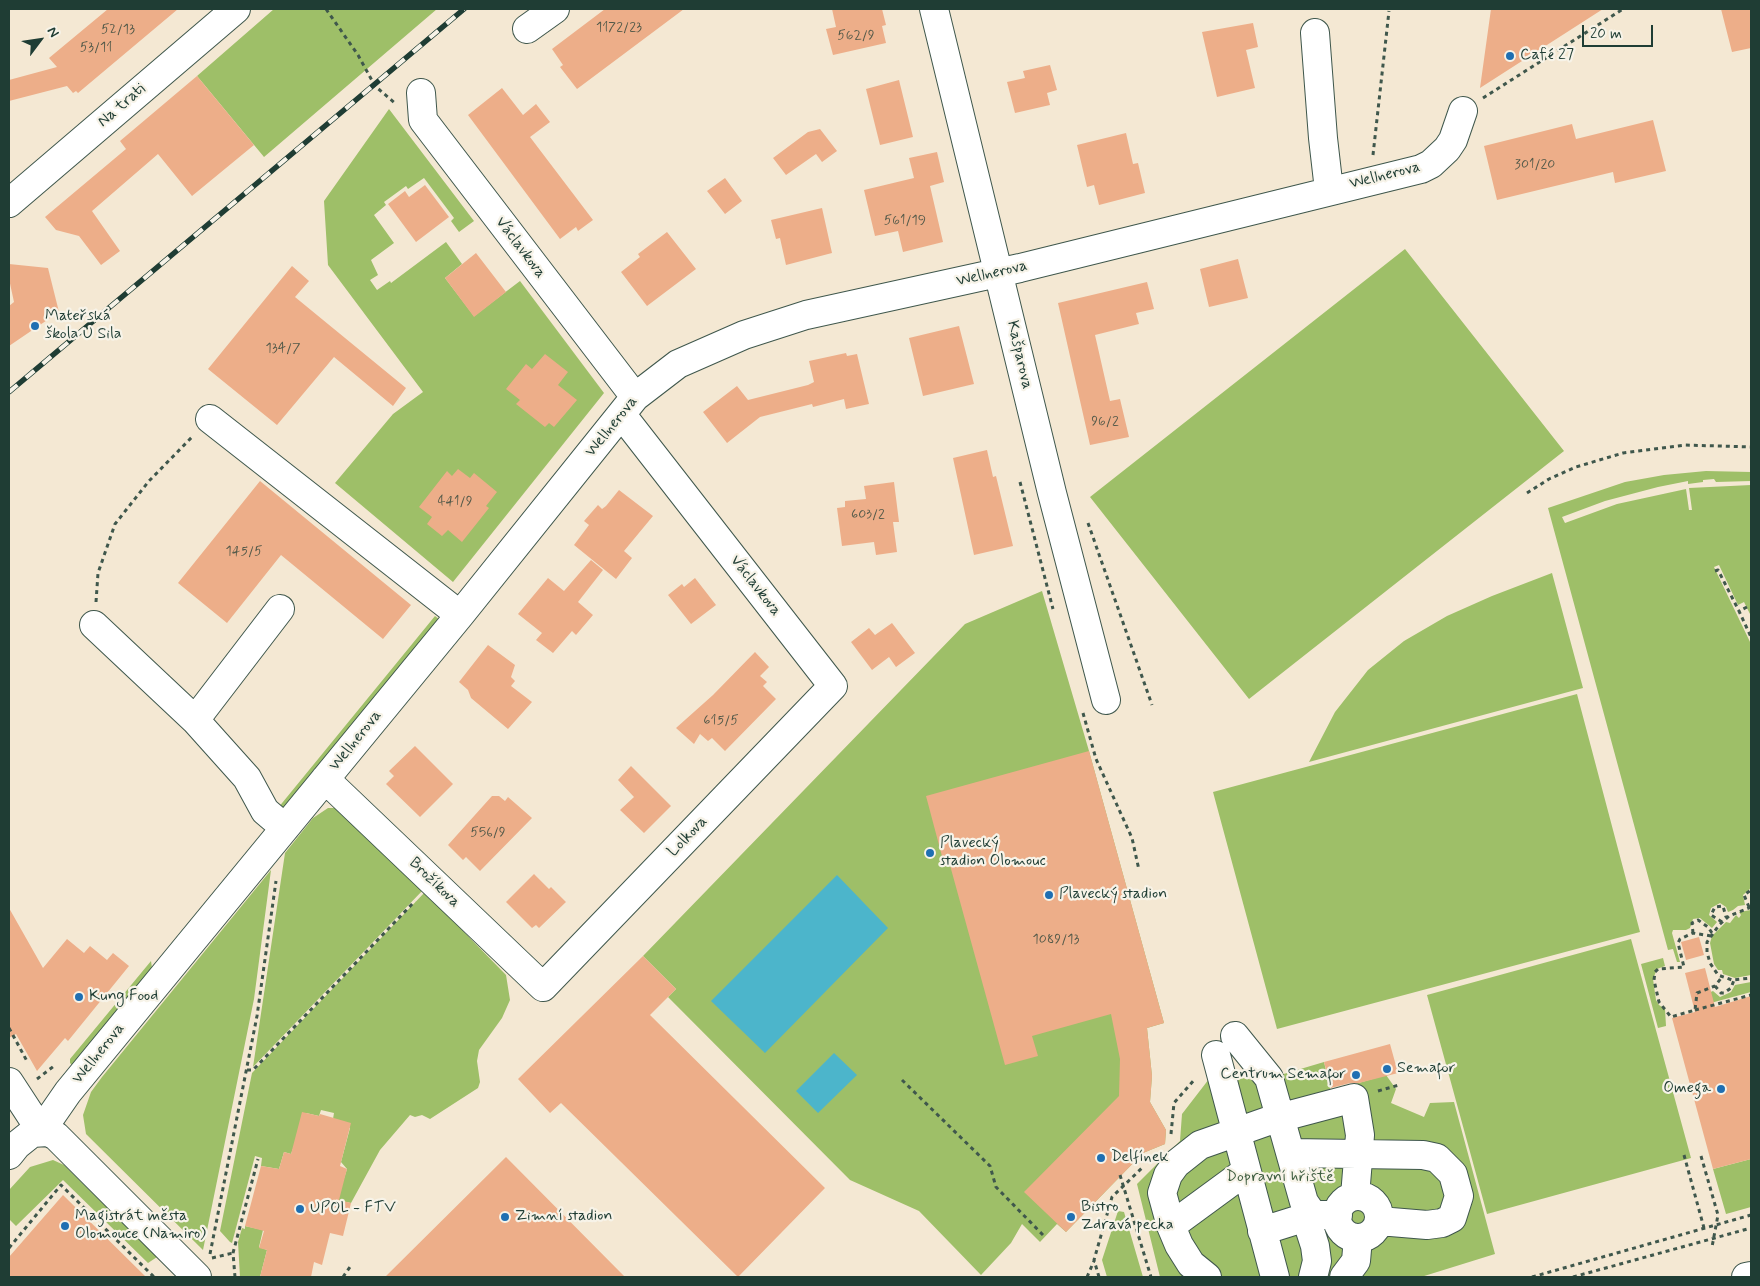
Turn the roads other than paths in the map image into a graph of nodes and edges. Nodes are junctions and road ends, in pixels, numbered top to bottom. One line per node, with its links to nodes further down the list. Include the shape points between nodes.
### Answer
1 (236, 9): 9 (street, Na trati)
2 (555, 9): 4 (street)
3 (934, 9): 10 (street, Kašparova)
4 (527, 29)
5 (1314, 32): 8 (street)
6 (421, 92): 11 (street, Václavkova, via 423,120)
7 (1463, 110): 8 (street, Wellnerova, via 1453,140 1431,164)
8 (1329, 190): 10 (street, Wellnerova)
9 (9, 203)
10 (1000, 272): 11 (street, Wellnerova, via 806,315 744,335 678,364); 17 (street, Kašparova)
11 (628, 406): 14 (street, Wellnerova); 16 (street, Václavkova)
12 (210, 419): 14 (street)
13 (280, 609): 18 (street)
14 (460, 615): 19 (street, Wellnerova)
15 (94, 624): 18 (street)
16 (833, 686): 21 (street, Lolkova)
17 (1106, 700)
18 (195, 720): 20 (street, via 246,778 265,811)
19 (325, 779): 20 (street, Wellnerova); 21 (street, Brožíkova)
20 (285, 828): 26 (street, Wellnerova, via 60,1102)
21 (542, 987)
22 (1235, 1036): 25 (street, via 1269,1078)
23 (1216, 1056): 27 (street)
24 (9, 1082): 26 (street)
25 (1280, 1118): 27 (street); 28 (street); 29 (street, via 1361,1096)
26 (41, 1131): 30 (street, Wellnerova, via 25,1138); 36 (street, via 56,1136)
27 (1236, 1131): 31 (street); 33 (street, via 1200,1145 1176,1164 1168,1175 1162,1192)
28 (1291, 1153): 29 (street); 32 (street, via 1304,1202)
29 (1360, 1154): 32 (street); 34 (street, via 1410,1154 1437,1158 1453,1174 1459,1196 1452,1218 1442,1223)
30 (9, 1155)
31 (1246, 1171): 33 (street); 35 (street)
32 (1328, 1211): 34 (street, via 1351,1236); 34 (street, via 1368,1198 1377,1208); 35 (street); 40 (street, via 1315,1246 1317,1261)
33 (1170, 1226): 37 (street)
34 (1368, 1230): 41 (street, via 1356,1262)
35 (1262, 1231): 39 (street)
36 (202, 1268)
37 (1194, 1273)
38 (1751, 1276): 42 (street)
39 (1275, 1277)
40 (1313, 1277)
41 (1344, 1277)
42 (1746, 1277)

